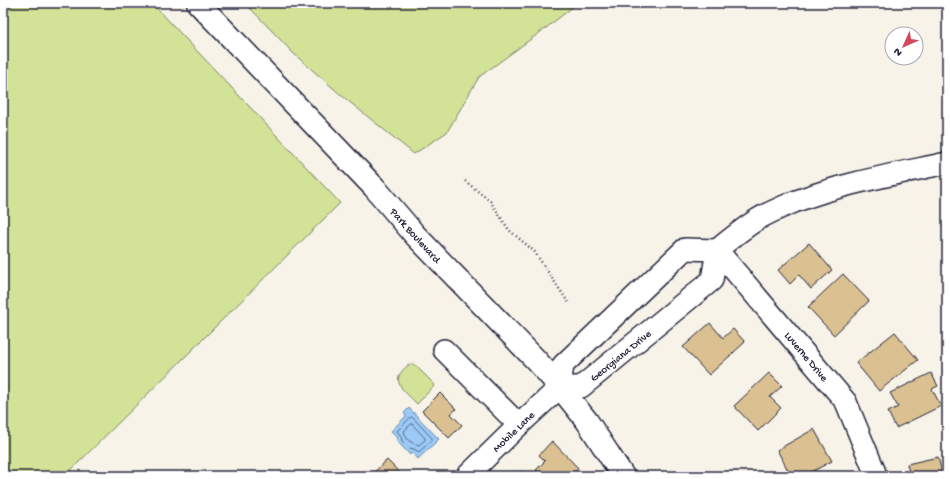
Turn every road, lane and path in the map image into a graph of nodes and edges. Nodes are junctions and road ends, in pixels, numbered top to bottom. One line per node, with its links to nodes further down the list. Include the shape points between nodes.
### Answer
1 (198, 3): 7 (main road, Park Boulevard)
2 (947, 163): 4 (street, via 815,194 760,218)
3 (465, 181): 5 (path, via 490,201 509,230 534,251)
4 (717, 250): 7 (street, Georgiana Drive, via 712,280 582,387); 7 (street, via 685,249 563,365); 11 (street, Luverne Drive, via 846,402)
5 (568, 302)
6 (444, 350): 8 (street)
7 (560, 387): 8 (street, Mobile Lane); 10 (main road, Park Boulevard, via 587,421)
8 (518, 425): 9 (street, Mobile Lane)
9 (467, 476)
10 (623, 476)
11 (876, 476)

